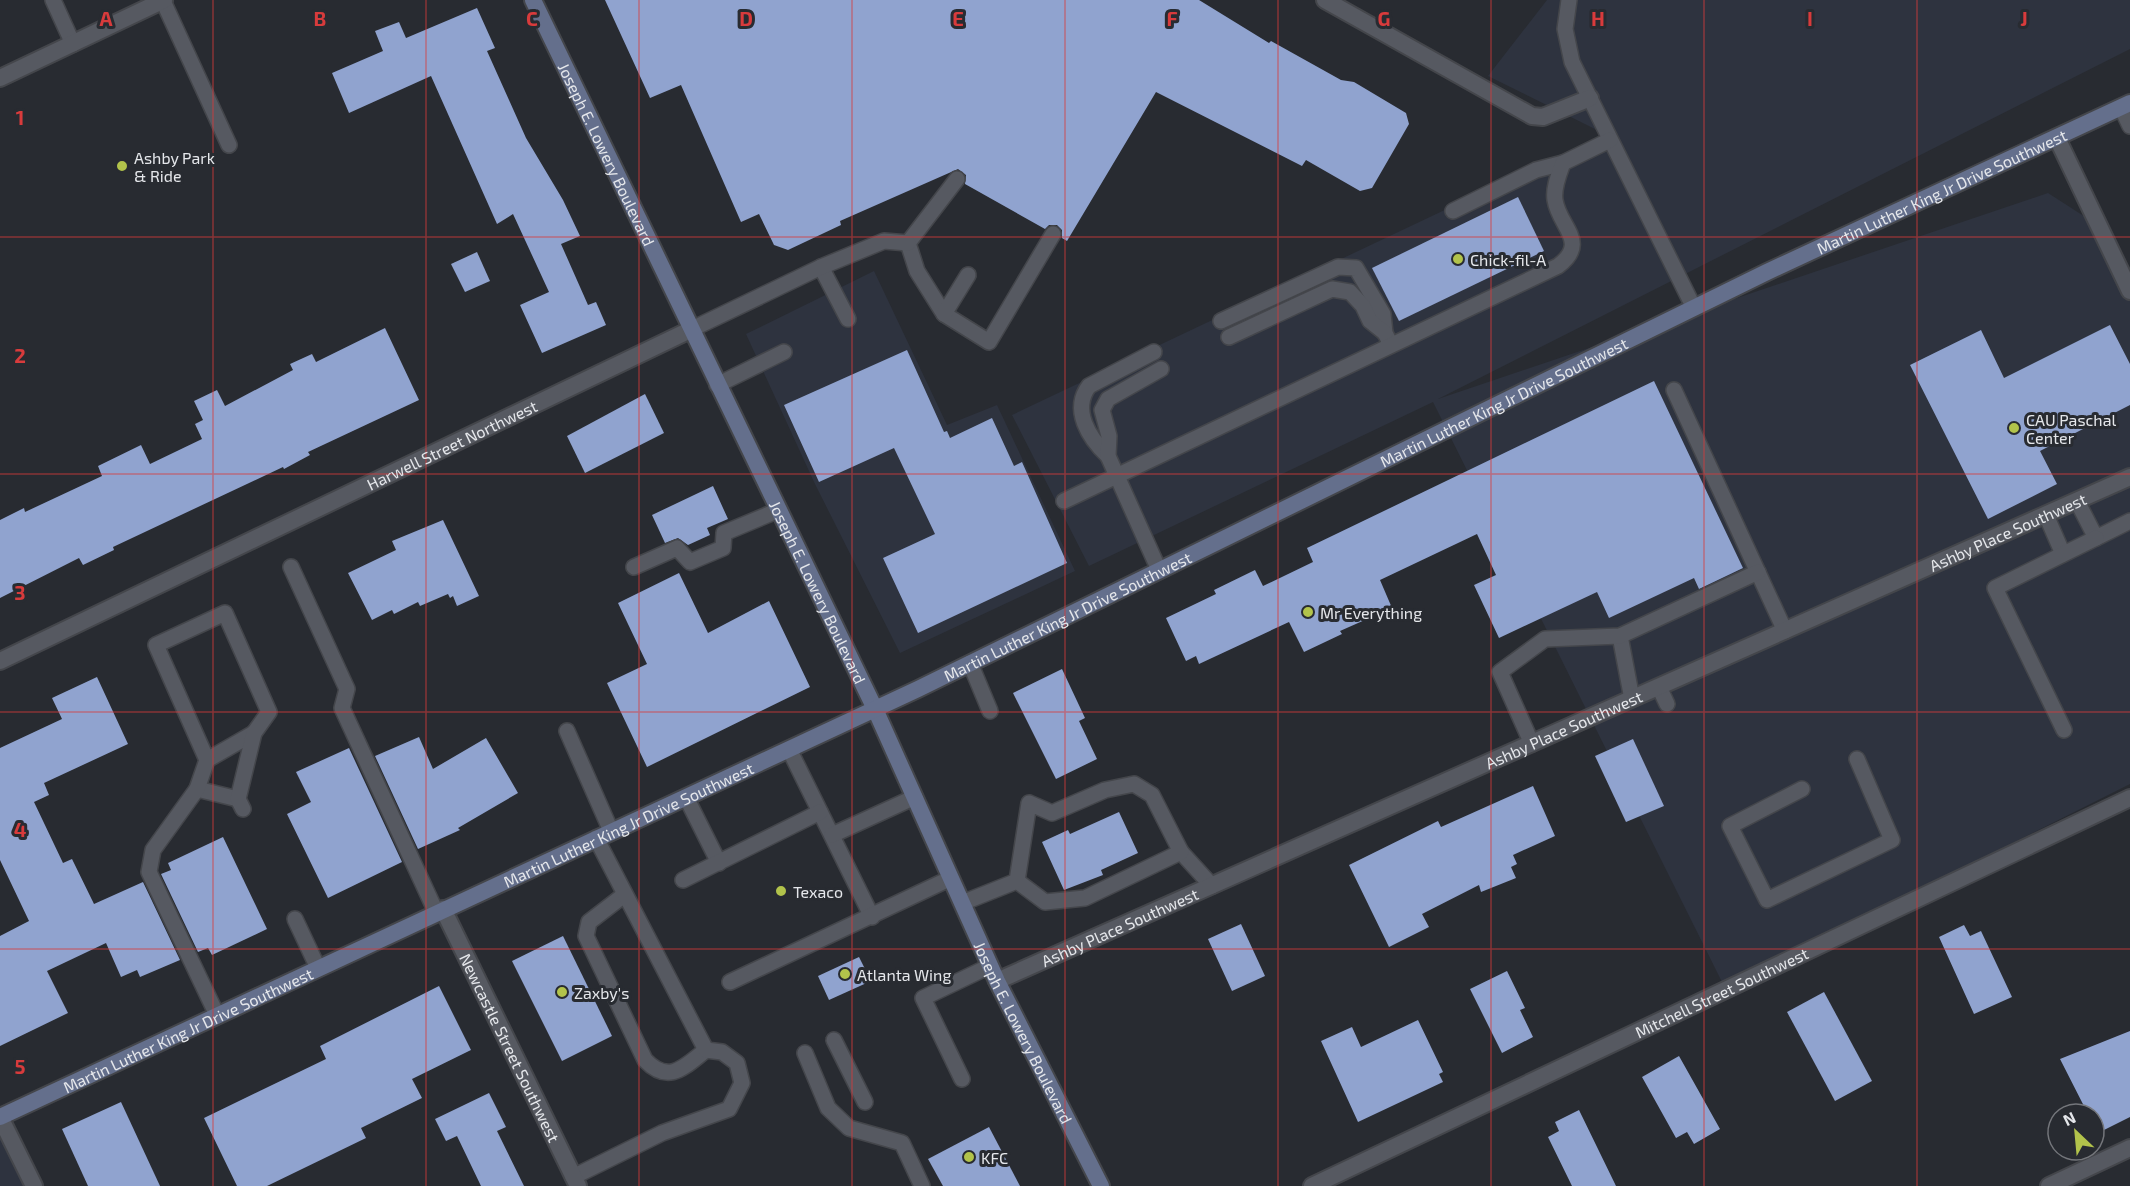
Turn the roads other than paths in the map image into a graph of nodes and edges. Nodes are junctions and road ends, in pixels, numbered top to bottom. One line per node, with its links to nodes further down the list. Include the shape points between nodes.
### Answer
1 (53, 0): 6 (lane)
2 (164, 0): 6 (street); 13 (lane)
3 (533, 0): 26 (main road, Joseph E. Lowery Boulevard)
4 (1324, 0): 8 (street, via 1532,116 1543,117)
5 (1569, 0): 8 (lane, via 1566,44)
6 (73, 44): 7 (street)
7 (0, 78)
8 (1590, 98): 12 (lane)
9 (2125, 105): 10 (lane); 11 (main road, Martin Luther King Jr Drive Southwest)
10 (2130, 126)
11 (2057, 138): 21 (street); 22 (main road, Martin Luther King Jr Drive Southwest)
12 (1610, 140): 14 (lane); 22 (lane)
13 (229, 145)
14 (1563, 163): 16 (lane, via 1536,170); 28 (lane, via 1554,200 1574,242 1569,258)
15 (957, 180): 18 (lane)
16 (1452, 211)
17 (1053, 234): 23 (lane, via 989,342)
18 (908, 243): 19 (lane, Harwell Street Northwest, via 884,241); 23 (lane, via 917,271)
19 (821, 267): 24 (lane); 26 (lane, Harwell Street Northwest)
20 (968, 275): 23 (lane)
21 (2130, 291)
22 (1694, 308): 46 (main road, Martin Luther King Jr Drive Southwest)
23 (944, 314)
24 (848, 319)
25 (1221, 321): 28 (lane, via 1338,267 1356,268 1383,314)
26 (690, 330): 32 (main road, Joseph E. Lowery Boulevard); 50 (street, Harwell Street Northwest)
27 (1229, 337): 28 (lane, via 1332,289 1350,292)
28 (1388, 339): 35 (lane)
29 (784, 352): 32 (lane)
30 (1154, 352): 34 (lane, via 1089,386 1082,396 1079,408 1094,442)
31 (1161, 369): 34 (lane, via 1108,399 1102,410 1109,436)
32 (717, 385): 39 (main road, Joseph E. Lowery Boulevard)
33 (1674, 390): 47 (lane)
34 (1108, 456): 35 (lane)
35 (1116, 477): 37 (lane); 46 (lane)
36 (2130, 477): 38 (street, Ashby Place Southwest)
37 (1064, 501)
38 (2077, 501): 40 (street, Ashby Place Southwest); 42 (lane)
39 (779, 510): 45 (lane, via 724,533 723,548 690,562 677,548); 55 (main road, Joseph E. Lowery Boulevard)
40 (2046, 515): 43 (lane); 48 (street, Ashby Place Southwest)
41 (2130, 521): 42 (lane)
42 (2096, 538): 43 (lane)
43 (2063, 554): 57 (lane, via 1995,588)
44 (291, 567): 81 (lane, via 347,689 342,708)
45 (634, 567)
46 (1159, 570): 51 (main road, Martin Luther King Jr Drive Southwest)
47 (1758, 572): 48 (lane); 49 (lane)
48 (1785, 631): 52 (street, Ashby Place Southwest, via 1737,659)
49 (1620, 636): 53 (lane); 60 (lane, via 1545,639 1500,672)
50 (0, 661)
51 (970, 663): 55 (main road, Martin Luther King Jr Drive Southwest); 56 (lane)
52 (1659, 687): 53 (street, Ashby Place Southwest); 54 (lane)
53 (1632, 699): 60 (street, Ashby Place Southwest)
54 (1667, 704)
55 (875, 709): 61 (main road, Martin Luther King Jr Drive Southwest); 67 (main road, Joseph E. Lowery Boulevard)
56 (990, 711)
57 (2064, 730)
58 (567, 731): 70 (lane)
59 (254, 733): 63 (lane); 63 (lane, via 269,712 225,613 156,645); 64 (lane, via 240,804)
60 (1532, 744): 78 (street, Ashby Place Southwest)
61 (789, 749): 66 (main road, Martin Luther King Jr Drive Southwest); 69 (lane)
62 (1857, 759): 65 (lane, via 1892,840 1767,900 1730,826)
63 (207, 760): 64 (lane)
64 (196, 789): 87 (lane, via 153,850 149,872)
65 (1802, 789)
66 (686, 797): 70 (main road, Martin Luther King Jr Drive Southwest); 74 (lane)
67 (915, 797): 71 (lane); 75 (main road, Joseph E. Lowery Boulevard)
68 (2130, 798): 99 (street, Mitchell Street Southwest)
69 (820, 812): 71 (lane); 74 (lane)
70 (611, 831): 72 (main road, Martin Luther King Jr Drive Southwest)
71 (832, 835): 82 (lane)
72 (596, 838): 79 (lane); 81 (main road, Martin Luther King Jr Drive Southwest)
73 (1180, 852): 77 (lane, via 1085,897 1045,902); 77 (lane, via 1152,795 1134,784 1105,790 1052,813 1029,803); 78 (lane)
74 (718, 863): 76 (lane)
75 (949, 879): 80 (main road, Joseph E. Lowery Boulevard); 82 (lane)
76 (683, 880)
77 (1017, 880): 80 (lane)
78 (1212, 886): 85 (street, Ashby Place Southwest)
79 (624, 895): 89 (lane); 89 (lane, via 589,922 586,936 645,1060 656,1071 667,1074 683,1068)
80 (962, 903): 85 (main road, Joseph E. Lowery Boulevard)
81 (439, 911): 84 (main road, Martin Luther King Jr Drive Southwest); 95 (street, Newcastle Street Southwest)
82 (872, 917): 86 (lane)
83 (294, 919): 84 (lane)
84 (318, 968): 87 (main road, Martin Luther King Jr Drive Southwest)
85 (994, 974): 91 (lane, via 923,998); 98 (main road, Joseph E. Lowery Boulevard)
86 (730, 981)
87 (217, 1016): 93 (main road, Martin Luther King Jr Drive Southwest)
88 (834, 1040): 92 (lane)
89 (706, 1050): 95 (lane, via 722,1052 737,1063 742,1083 729,1109 662,1133)
90 (806, 1053): 97 (lane, via 828,1108 849,1128 902,1143)
91 (962, 1079)
92 (865, 1102)
93 (0, 1117): 96 (street)
94 (2130, 1148): 100 (street)
95 (575, 1181)
96 (34, 1186)
97 (922, 1186)
98 (1101, 1186)
99 (1312, 1186)
100 (2049, 1186)

